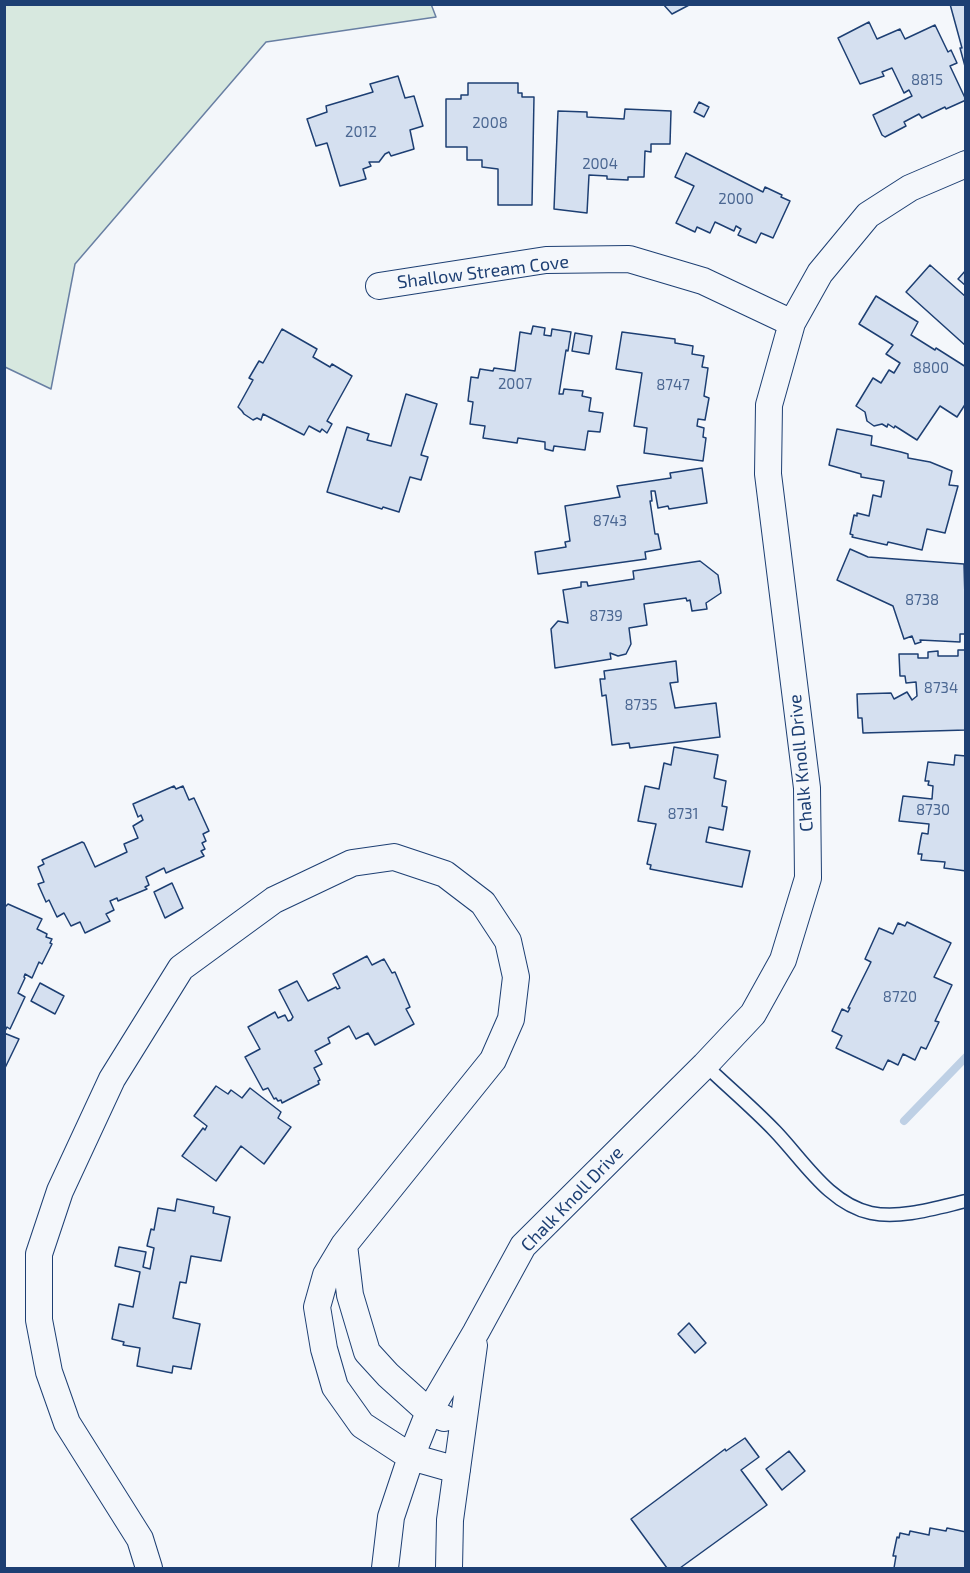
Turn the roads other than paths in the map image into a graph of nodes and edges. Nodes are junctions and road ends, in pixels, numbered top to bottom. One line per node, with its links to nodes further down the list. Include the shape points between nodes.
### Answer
1 (966, 164): 3 (street, Chalk Knoll Drive, via 910,188 868,215 820,273)
2 (379, 286): 3 (street, Shallow Stream Cove, via 546,260 629,260 703,281)
3 (792, 323): 4 (street, Chalk Knoll Drive, via 769,405 768,474 807,788 808,878 783,960 753,1014)
4 (705, 1065): 5 (lane, via 846,1203 870,1213 890,1215); 7 (street, Chalk Knoll Drive, via 523,1246)
5 (966, 1201)
6 (344, 1245): 8 (street, via 350,1295 367,1352); 10 (street, via 326,1275 317,1308 335,1387 362,1425); 12 (street, via 493,1060 511,1019 516,977 508,941 483,903 445,874 394,857 352,863 274,900 181,968 112,1079 60,1191 39,1254 39,1320 49,1372 67,1423 140,1539)
7 (476, 1332): 8 (street, Chalk Knoll Drive); 9 (street, Chalk Knoll Drive)
8 (429, 1412): 9 (street); 10 (street, Chalk Knoll Drive)
9 (463, 1426): 11 (street, Chalk Knoll Drive)
10 (411, 1457): 11 (street); 13 (street, Chalk Knoll Drive, via 391,1517)
11 (457, 1470): 14 (street, Chalk Knoll Drive)
12 (149, 1569)
13 (385, 1569)
14 (449, 1569)

